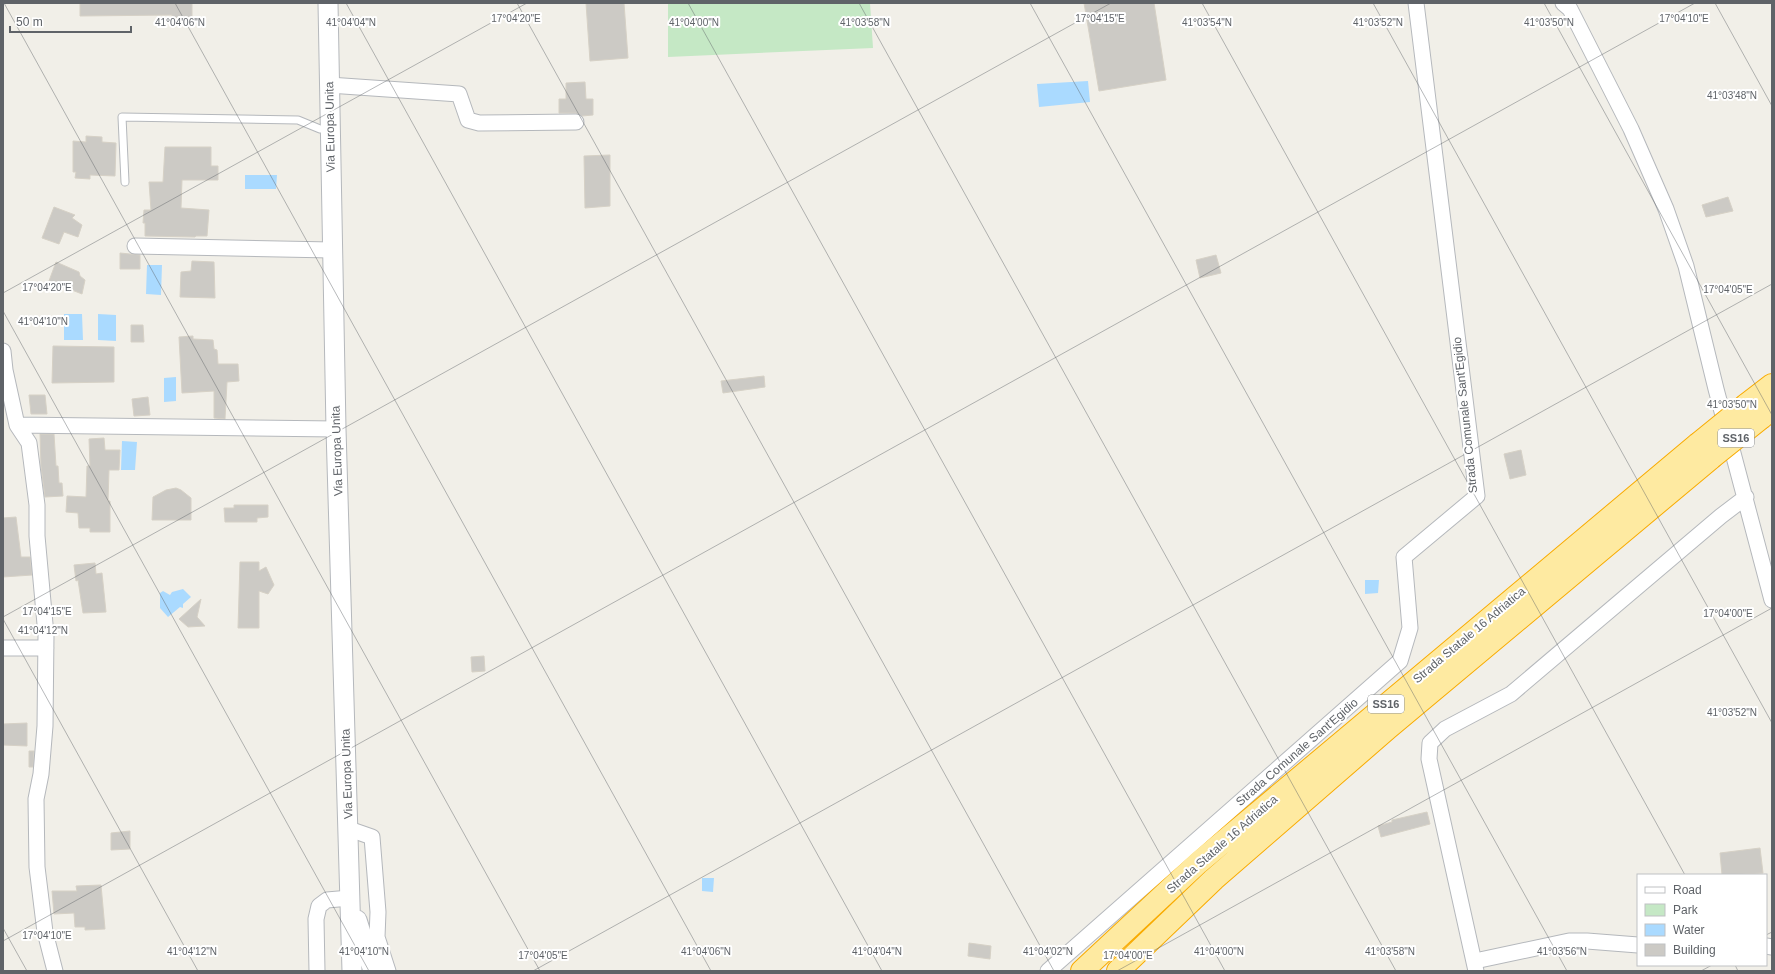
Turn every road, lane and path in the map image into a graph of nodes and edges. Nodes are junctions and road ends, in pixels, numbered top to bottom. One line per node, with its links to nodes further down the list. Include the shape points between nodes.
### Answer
1 (328, 3): 4 (street, Via Europa Unita)
2 (1416, 3): 29 (street, Strada Comunale Sant'Egidio, via 1476,496 1404,557 1410,628 1400,661)
3 (1563, 3): 16 (street, via 1570,9 1631,129 1666,209 1686,266)
4 (329, 85): 5 (street, via 459,94 468,120 479,123); 6 (street, Via Europa Unita)
5 (576, 122)
6 (330, 129): 7 (lane, via 320,129 298,120 122,117); 9 (street, Via Europa Unita)
7 (125, 182)
8 (135, 246): 9 (street)
9 (332, 250): 14 (street, Via Europa Unita)
10 (3, 351): 13 (street)
11 (1772, 385): 12 (highway, Strada Statale 16 Adriatica / SS16)
12 (1760, 411): 15 (highway, Strada Statale 16 Adriatica / SS16, bridge)
13 (17, 425): 14 (street); 19 (street, via 29,443 37,505)
14 (336, 429): 20 (street, Via Europa Unita)
15 (1704, 451): 30 (highway, Strada Statale 16 Adriatica / SS16, via 1198,863); 31 (highway, Strada Statale 16 Adriatica / SS16, via 1214,879)
16 (1746, 497): 17 (street); 23 (street, via 1511,694 1445,729 1430,743 1429,759)
17 (1772, 600)
18 (3, 648): 19 (street)
19 (46, 648): 24 (street, via 44,734 36,799 37,867 45,932)
20 (348, 829): 21 (street, Via Europa Unita); 28 (street, via 372,837 378,937)
21 (350, 898): 25 (street, via 327,900 319,906 316,919); 26 (street, Via Europa Unita); 27 (street)
22 (1637, 944): 23 (street, via 1568,941)
23 (1475, 966)
24 (55, 971)
25 (317, 971)
26 (352, 971)
27 (373, 971)
28 (388, 971)
29 (1048, 971)
30 (1082, 971)
31 (1118, 971)

